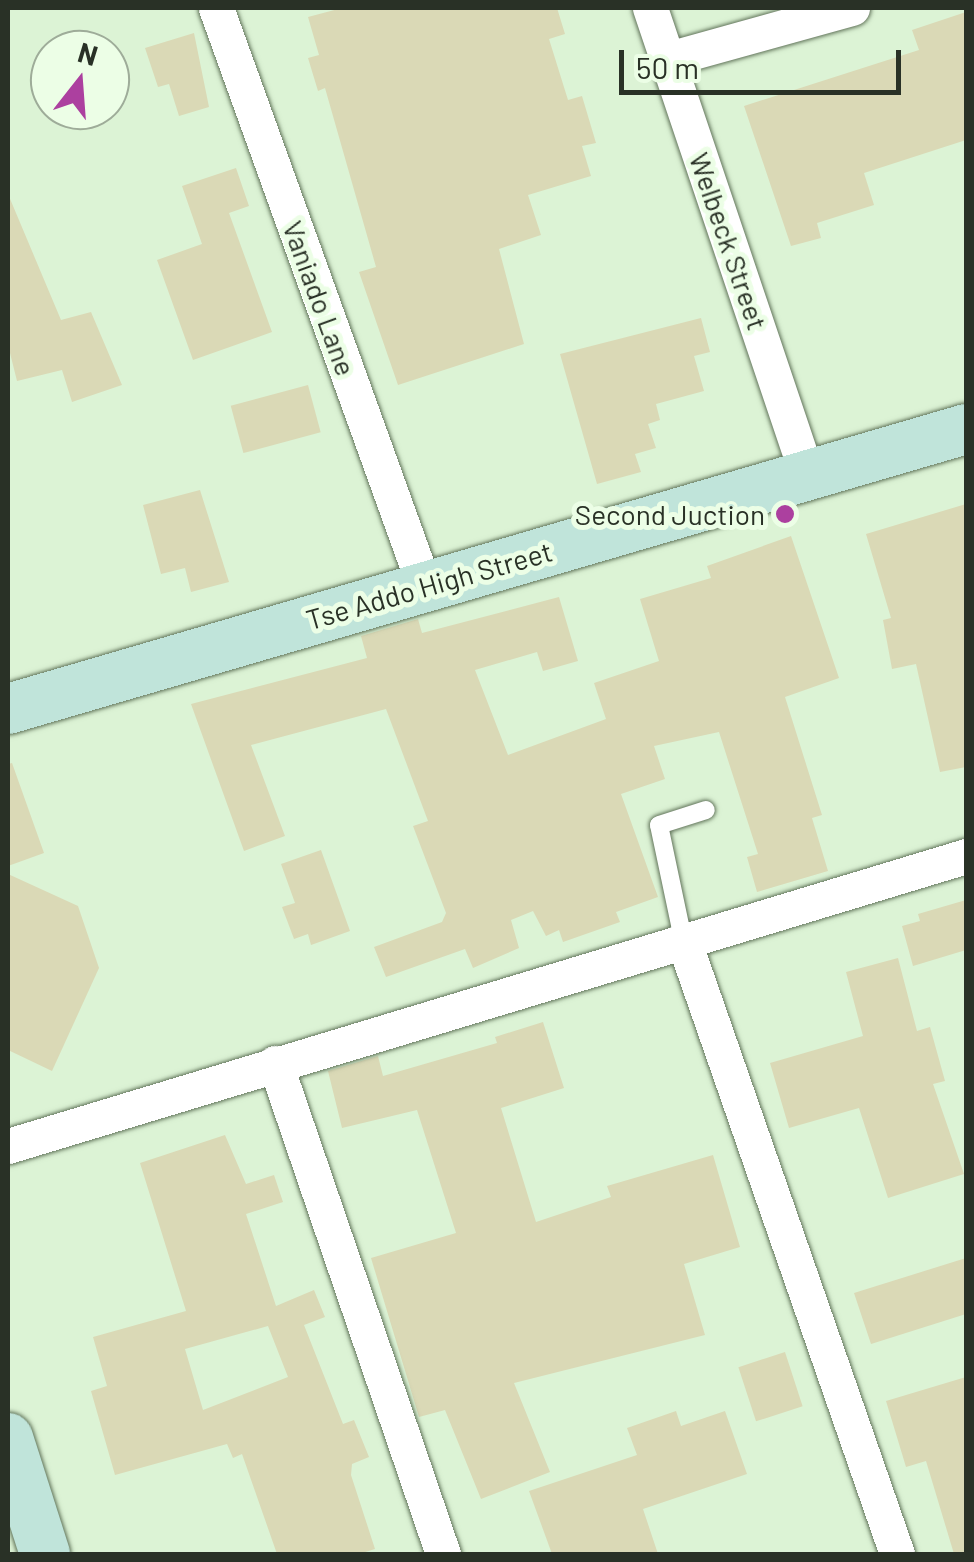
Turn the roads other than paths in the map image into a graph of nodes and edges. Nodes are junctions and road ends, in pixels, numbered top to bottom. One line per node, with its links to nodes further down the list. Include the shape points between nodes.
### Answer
1 (216, 8): 7 (street, Vaniado Lane)
2 (650, 8): 4 (street, Welbeck Street)
3 (852, 8): 4 (street)
4 (668, 59): 6 (street, Welbeck Street)
5 (966, 429): 6 (street, Tse Addo High Street)
6 (807, 475): 7 (street, Tse Addo High Street)
7 (424, 588): 8 (street, Tse Addo High Street)
8 (8, 709)
9 (706, 810): 11 (lane, via 659,825)
10 (966, 856): 11 (street)
11 (683, 939): 12 (street); 17 (street)
12 (274, 1063): 13 (street); 16 (street)
13 (8, 1146)
14 (8, 1438): 15 (street)
15 (45, 1554)
16 (443, 1554)
17 (897, 1554)

